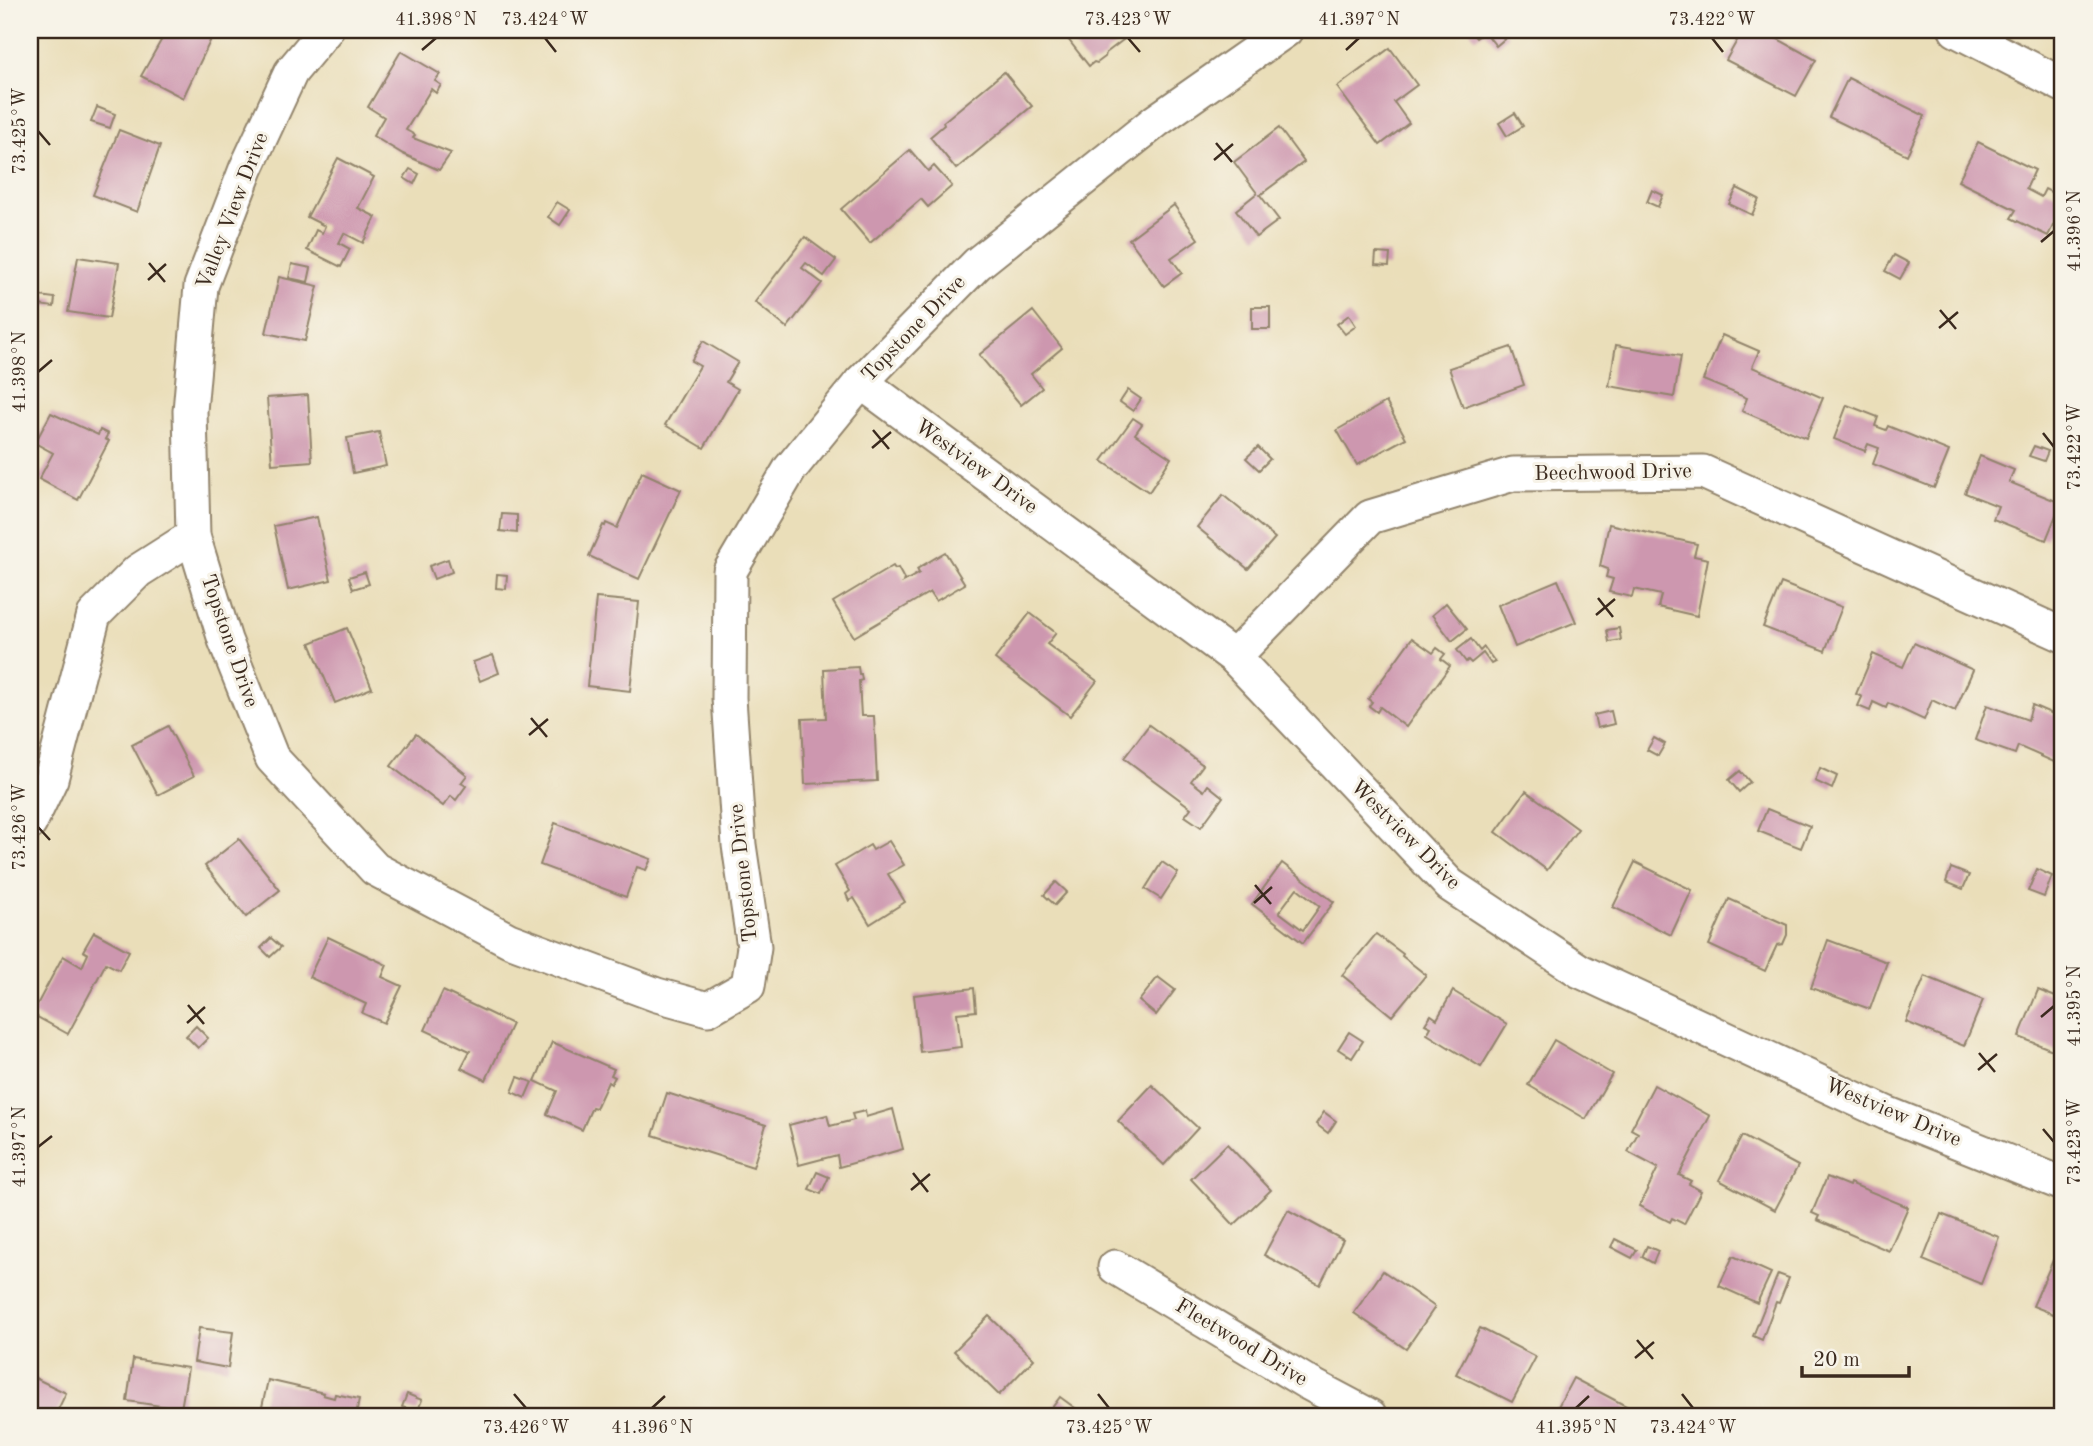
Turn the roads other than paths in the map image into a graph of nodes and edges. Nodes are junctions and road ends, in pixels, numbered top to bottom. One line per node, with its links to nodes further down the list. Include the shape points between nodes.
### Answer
1 (326, 30): 6 (street, Valley View Drive, via 291,72 246,169 201,286 190,411)
2 (1286, 30): 5 (street, Topstone Drive, via 1156,121 977,264)
3 (1956, 30): 4 (street)
4 (2063, 85)
5 (861, 382): 6 (street, Topstone Drive, via 790,469 730,571 729,698 740,845 754,947 748,986 708,1009 509,940 375,869 272,758 225,640); 8 (street, Westview Drive)
6 (193, 536): 9 (street, via 138,571 94,615 51,779)
7 (2063, 635): 8 (street, Beechwood Drive, via 1703,472 1513,474 1370,517)
8 (1234, 657): 10 (street, Westview Drive, via 1450,885 1580,971 1886,1113)
9 (30, 823)
10 (2063, 1184)
11 (1115, 1267): 12 (street, Fleetwood Drive)
12 (1370, 1416)

